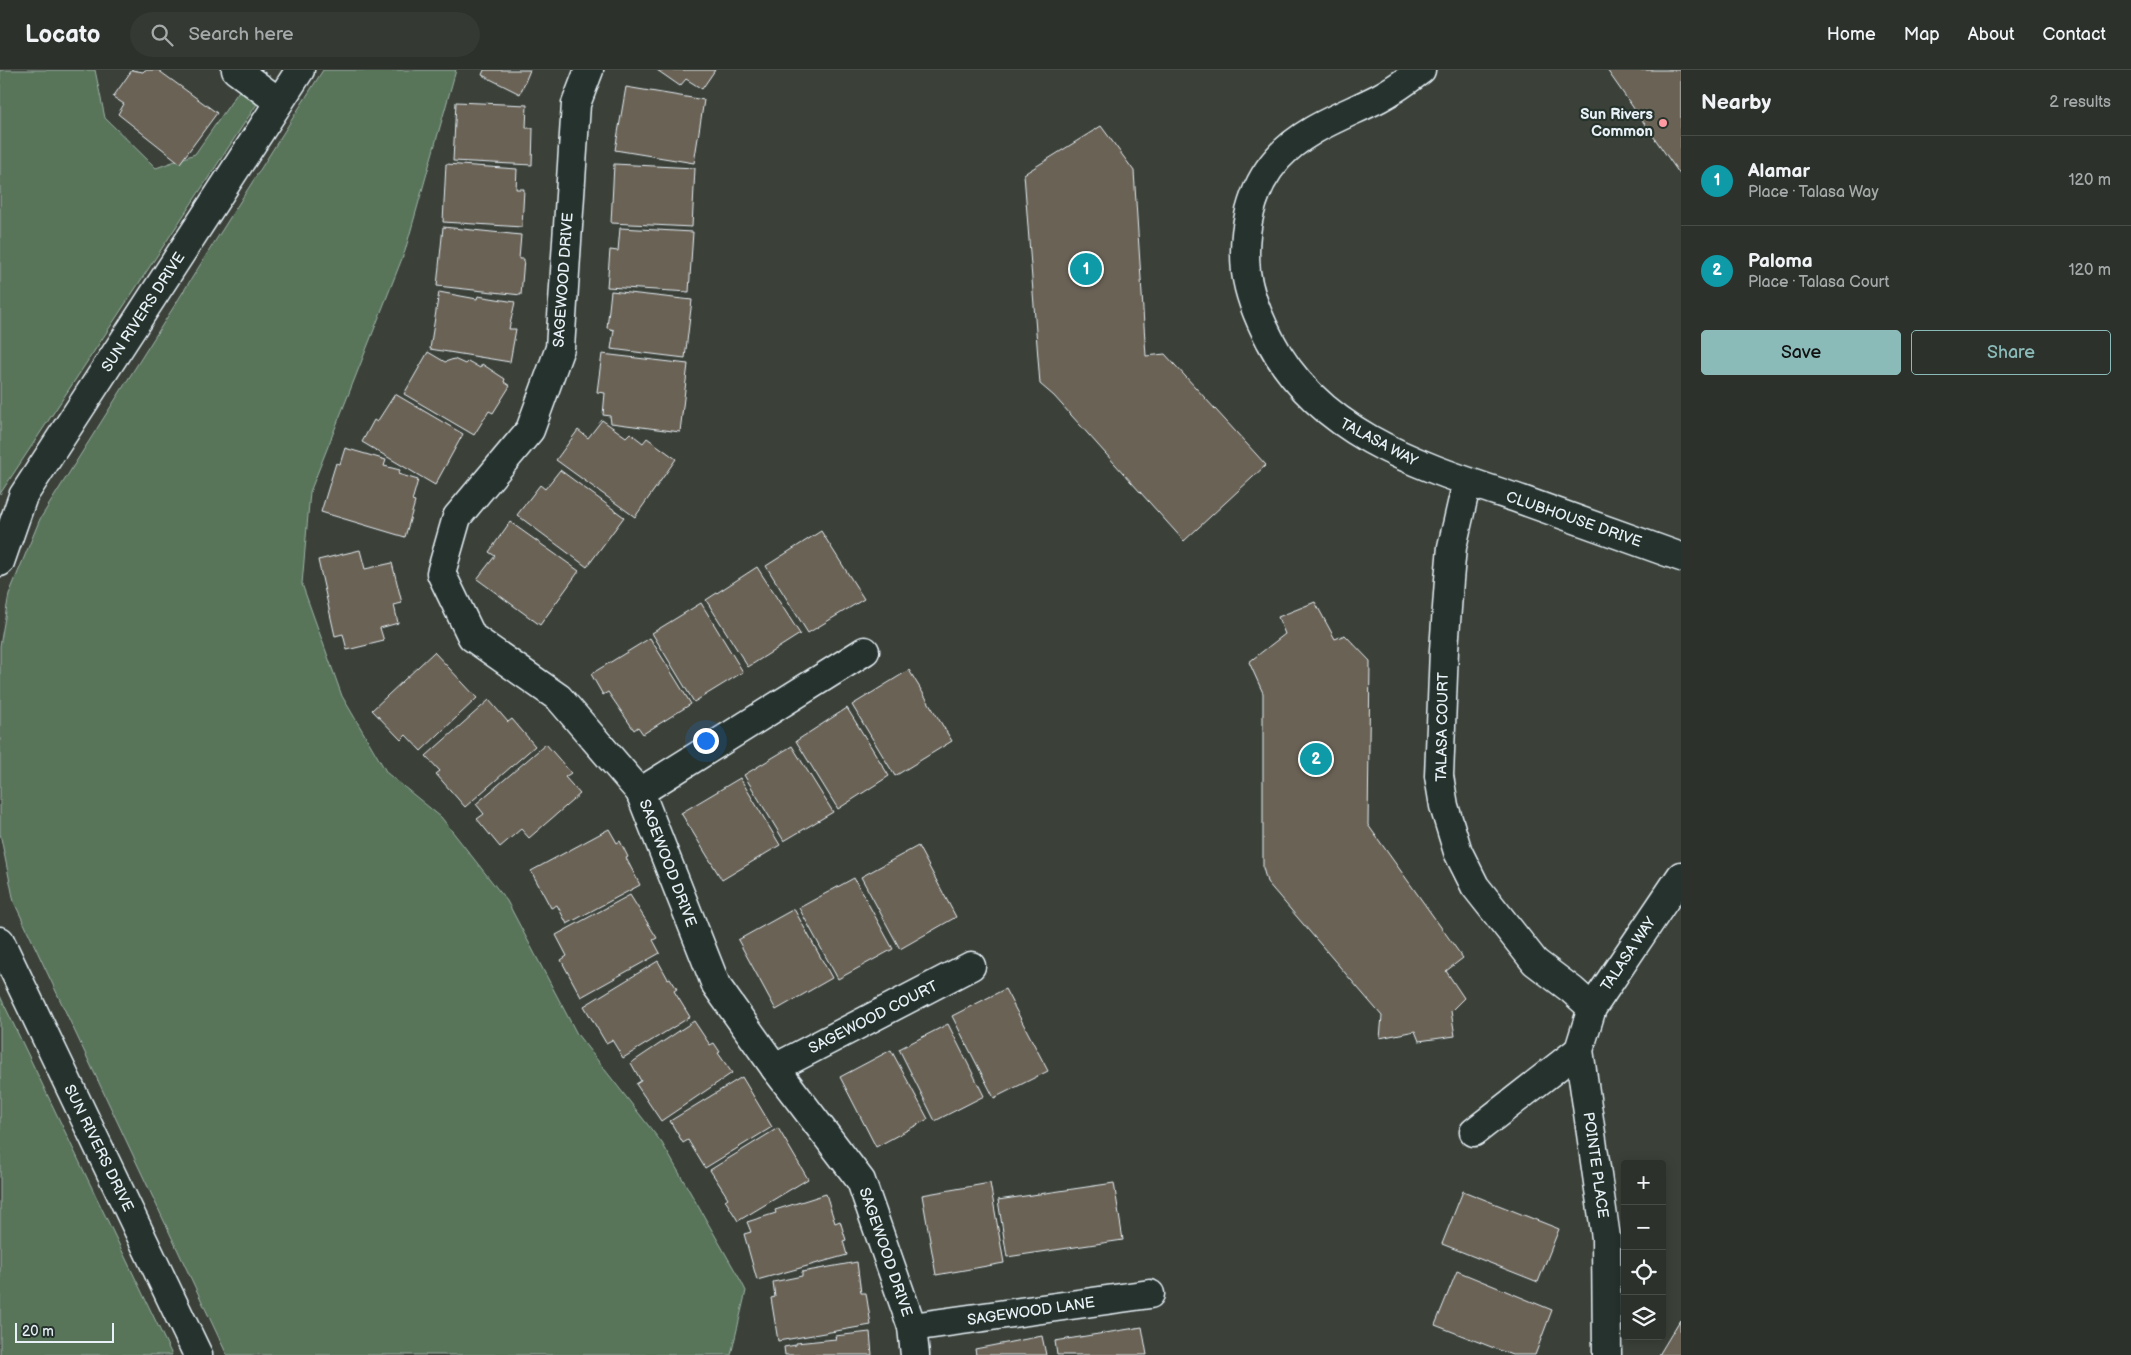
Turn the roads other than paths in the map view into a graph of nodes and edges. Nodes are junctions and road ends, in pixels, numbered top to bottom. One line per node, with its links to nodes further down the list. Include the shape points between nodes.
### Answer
1 (236, 70): 5 (street)
2 (300, 70): 5 (street, SUN RIVERS DRIVE)
3 (589, 70): 10 (street, SAGEWOOD DRIVE, via 576,104 560,348 530,430 458,517 441,573 472,637 559,698)
4 (1421, 70): 6 (street, TALASA WAY, via 1379,98 1311,130 1278,159 1265,176 1251,207 1244,251 1246,274 1254,305 1277,354 1313,400 1355,432 1419,464)
5 (279, 102): 8 (street, SUN RIVERS DRIVE, via 23,496)
6 (1467, 482): 7 (street, CLUBHOUSE DRIVE); 14 (street, TALASA COURT, via 1452,546 1448,580 1440,776 1444,806 1458,852 1476,886 1535,962)
7 (1681, 557)
8 (0, 562)
9 (865, 651): 10 (street)
10 (640, 792): 16 (street, SAGEWOOD DRIVE, via 716,985)
11 (1681, 876): 14 (street, TALASA WAY)
12 (0, 941): 20 (street, SUN RIVERS DRIVE)
13 (972, 966): 16 (street, SAGEWOOD COURT)
14 (1592, 1008): 15 (street, POINTE PLACE)
15 (1579, 1050): 17 (street); 22 (street, POINTE PLACE, via 1606,1238)
16 (774, 1068): 19 (street, SAGEWOOD DRIVE, via 861,1181)
17 (1474, 1132)
18 (1150, 1294): 19 (street, SAGEWOOD LANE)
19 (912, 1327): 21 (street, SAGEWOOD DRIVE)
20 (198, 1355)
21 (915, 1355)
22 (1607, 1355)

